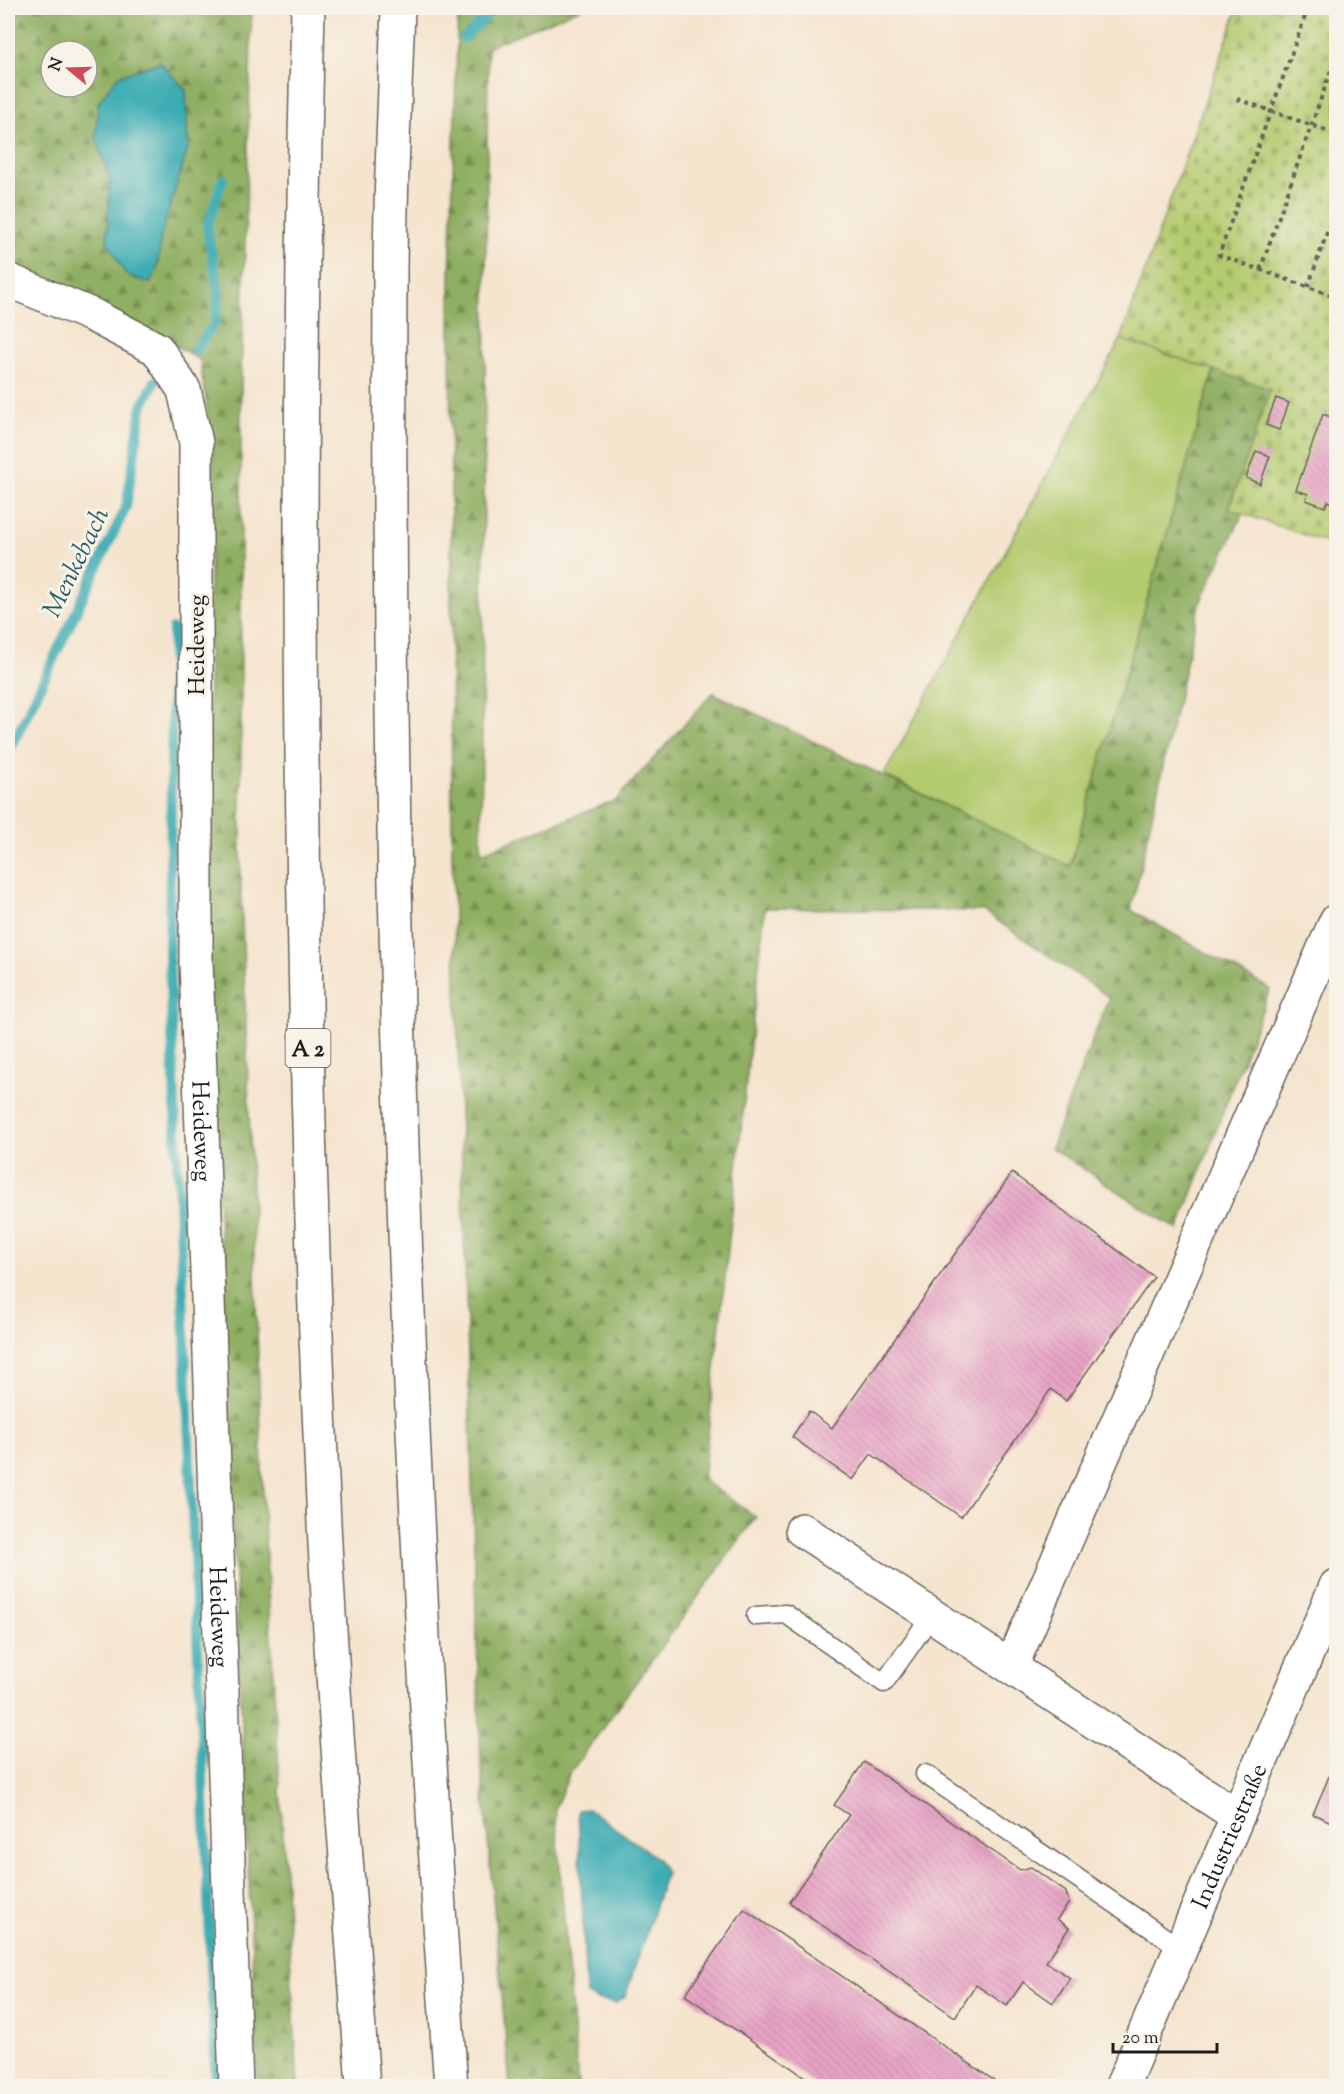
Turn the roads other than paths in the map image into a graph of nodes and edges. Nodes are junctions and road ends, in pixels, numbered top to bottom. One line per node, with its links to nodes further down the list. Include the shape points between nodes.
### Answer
1 (308, 8): 14 (main road, A 2, via 301,279 304,918 324,1526)
2 (398, 8): 15 (main road, via 390,275 393,878 415,1509)
3 (8, 280): 13 (main road, Heideweg, via 94,316 157,349 184,390 196,443 196,962)
4 (1336, 921): 9 (main road)
5 (802, 1530): 7 (main road)
6 (1336, 1586): 11 (main road, Industriestraße)
7 (932, 1615): 8 (lane, via 884,1683 786,1614); 9 (main road)
8 (756, 1616)
9 (1011, 1667): 11 (main road)
10 (926, 1774): 12 (lane)
11 (1236, 1815): 12 (main road, Industriestraße)
12 (1180, 1948): 16 (main road, Industriestraße)
13 (236, 2086)
14 (363, 2086)
15 (451, 2086)
16 (1122, 2086)

